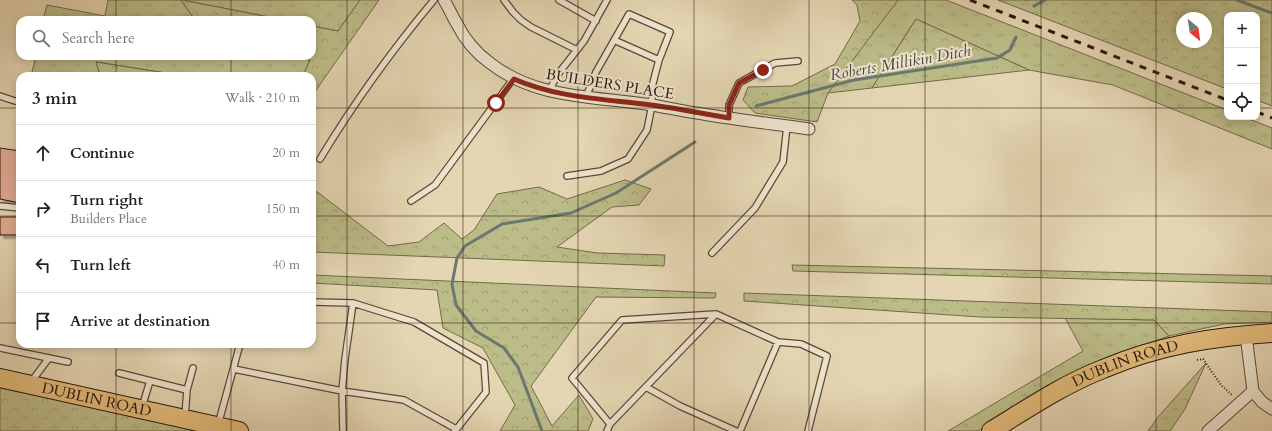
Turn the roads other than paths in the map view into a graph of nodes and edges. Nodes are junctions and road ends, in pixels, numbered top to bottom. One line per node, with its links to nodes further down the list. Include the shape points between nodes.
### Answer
1 (434, 0): 20 (lane, via 372,79)
2 (444, 0): 11 (street, BUILDERS PLACE, via 469,44 490,64)
3 (504, 0): 8 (lane, via 513,12 531,27)
4 (559, 0): 6 (lane)
5 (607, 0): 6 (lane)
6 (596, 20): 8 (lane)
7 (614, 40): 9 (lane); 9 (lane, via 629,14 670,32); 14 (lane, via 596,72)
8 (577, 50): 12 (lane)
9 (659, 60): 16 (lane, via 652,86)
10 (798, 61): 17 (lane, via 775,63 739,83 729,105)
11 (514, 79): 12 (street, BUILDERS PLACE); 22 (lane, via 435,185)
12 (548, 91): 14 (street, BUILDERS PLACE)
13 (0, 96): 15 (lane)
14 (586, 97): 16 (street, BUILDERS PLACE)
15 (15, 101)
16 (652, 105): 17 (street, BUILDERS PLACE); 21 (lane, via 647,130 628,160 601,171)
17 (729, 118): 18 (street, BUILDERS PLACE)
18 (787, 126): 19 (street, BUILDERS PLACE); 25 (lane, via 783,162 755,208)
19 (809, 129)
20 (320, 159)
21 (567, 176)
22 (411, 201)
23 (0, 206): 24 (lane)
24 (16, 208)
25 (712, 254)
26 (316, 302): 27 (lane)
27 (354, 303): 44 (lane); 51 (lane, via 414,322 484,363 486,392)
28 (716, 314): 31 (lane); 42 (lane); 49 (lane, via 622,320 572,378)
29 (1272, 333): 30 (main road, DUBLIN ROAD)
30 (1246, 335): 45 (street); 58 (main road, DUBLIN ROAD, via 1183,343 1138,355 1066,387)
31 (778, 342): 56 (lane); 57 (lane, via 801,344 827,356)
32 (0, 348): 34 (lane)
33 (239, 348): 37 (lane)
34 (49, 358): 35 (lane); 41 (lane)
35 (68, 362)
36 (192, 368): 43 (lane)
37 (234, 369): 44 (lane); 50 (lane)
38 (119, 373): 40 (lane)
39 (0, 378): 41 (main road, DUBLIN ROAD)
40 (150, 381): 43 (lane); 46 (lane)
41 (29, 384): 46 (main road, DUBLIN ROAD)
42 (646, 387): 49 (lane); 55 (lane, via 680,406)
43 (188, 390): 48 (lane)
44 (342, 391): 51 (lane, via 404,400); 53 (lane)
45 (1253, 391): 47 (street); 59 (street)
46 (141, 409): 48 (main road, DUBLIN ROAD)
47 (1272, 409)
48 (185, 419): 50 (main road, DUBLIN ROAD)
49 (610, 424): 54 (lane)
50 (218, 426): 52 (main road, DUBLIN ROAD)
51 (455, 430)
52 (239, 431)
53 (342, 431)
54 (607, 431)
55 (736, 431)
56 (740, 431)
57 (808, 431)
58 (991, 431)
59 (1208, 431)

